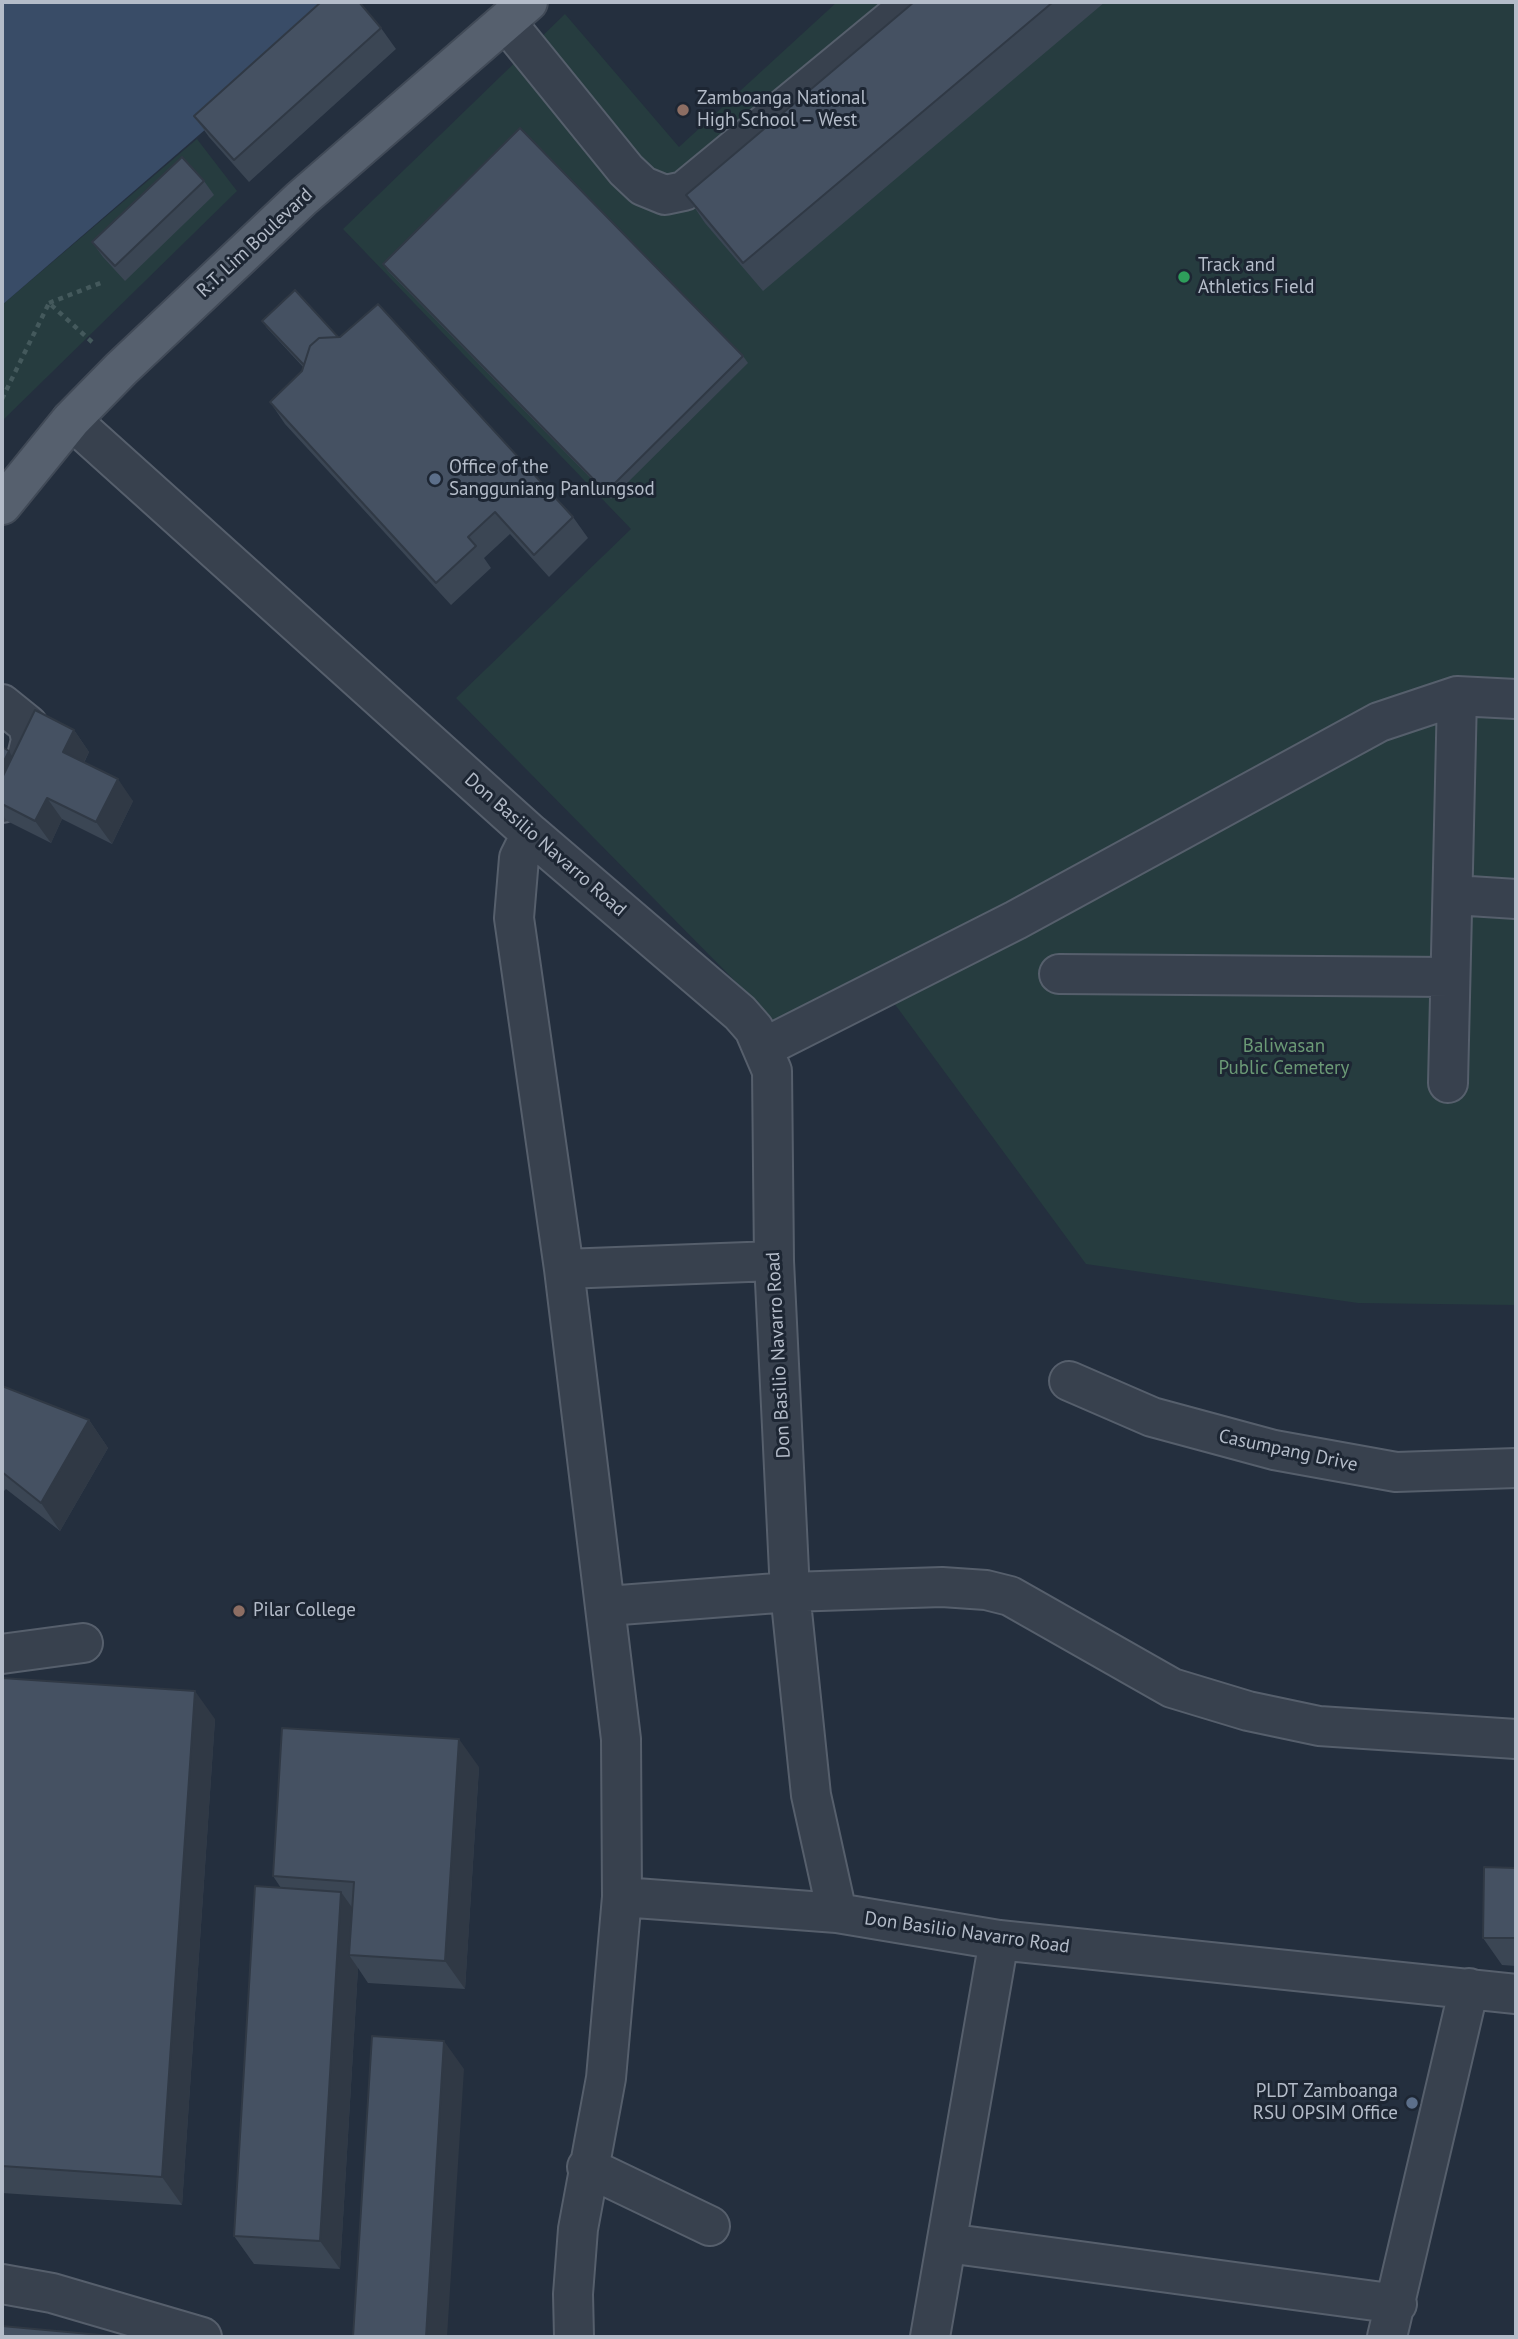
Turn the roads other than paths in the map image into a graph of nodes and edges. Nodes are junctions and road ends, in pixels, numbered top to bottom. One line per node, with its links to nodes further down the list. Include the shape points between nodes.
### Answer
1 (913, 2): 2 (street, via 684,191 665,195 643,186 626,170)
2 (517, 12): 3 (main road, R.T. Lim Boulevard, via 301,199)
3 (71, 420): 4 (main road, R.T. Lim Boulevard); 9 (street, Don Basilio Navarro Road)
4 (2, 505)
5 (1457, 696): 6 (street); 10 (street); 14 (street, via 1380,722 1016,920)
6 (1516, 699)
7 (2, 705): 8 (street, via 28,725 31,740 26,761)
8 (2, 803)
9 (531, 834): 14 (street, Don Basilio Navarro Road, via 740,1013); 17 (street, via 519,858 514,918)
10 (1454, 895): 11 (street); 13 (street)
11 (1516, 899)
12 (1059, 974): 13 (street)
13 (1450, 977): 15 (street)
14 (764, 1048): 16 (street, Don Basilio Navarro Road, via 772,1071)
15 (1448, 1083)
16 (775, 1261): 17 (street); 20 (street, Don Basilio Navarro Road)
17 (564, 1269): 21 (street)
18 (1069, 1381): 19 (street, Casumpang Drive, via 1152,1417 1274,1450 1396,1472)
19 (1516, 1468)
20 (790, 1592): 21 (street); 24 (street, via 986,1590 1010,1596 1172,1688 1248,1711 1319,1726); 26 (street, Don Basilio Navarro Road, via 811,1795)
21 (607, 1606): 25 (street, via 621,1739)
22 (83, 1643): 23 (street)
23 (2, 1654)
24 (1516, 1739)
25 (622, 1897): 26 (street); 30 (street, via 606,2078)
26 (837, 1913): 27 (street, Don Basilio Navarro Road)
27 (999, 1940): 28 (street, Don Basilio Navarro Road); 32 (street)
28 (1469, 1988): 29 (street, Don Basilio Navarro Road); 34 (street)
29 (1516, 1994)
30 (587, 2167): 31 (street); 36 (street, via 573,2294)
31 (710, 2226)
32 (947, 2243): 34 (street); 37 (street)
33 (2, 2284): 35 (street, via 52,2293)
34 (1392, 2321)
35 (202, 2337)
36 (574, 2337)
37 (930, 2337)

